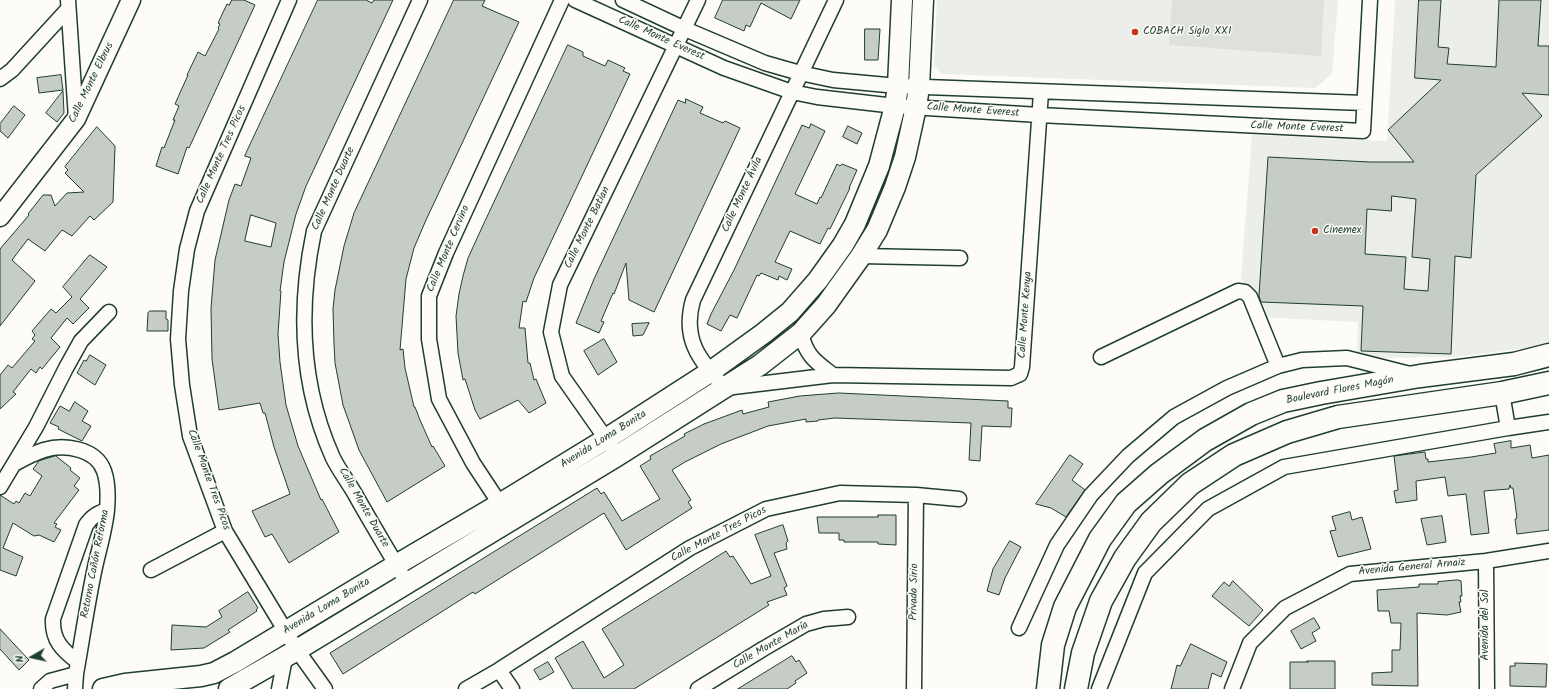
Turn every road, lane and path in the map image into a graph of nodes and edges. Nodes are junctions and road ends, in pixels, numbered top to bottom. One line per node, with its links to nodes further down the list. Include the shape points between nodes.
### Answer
1 (131, 0): 24 (street, Calle Monte Elbrus)
2 (289, 0): 50 (street, Calle Monte Tres Picos, via 197,211 187,249 181,292 178,339 190,436)
3 (420, 0): 53 (street, Calle Monte Duarte, via 314,231 308,259 303,319 312,394 333,458)
4 (562, 0): 47 (street, Calle Monte Cervino, via 446,253 429,296 429,339 439,399 473,463)
5 (575, 0): 14 (street, Calle Monte Everest)
6 (623, 0): 13 (street, Calle Monte Everest)
7 (698, 0): 13 (street, Calle Monte Batian)
8 (836, 0): 15 (street, Calle Monte Ávila)
9 (902, 0): 20 (main road, Avenida Loma Bonita)
10 (923, 0): 17 (main road, Avenida Loma Bonita)
11 (1370, 0): 21 (street, Calle Monte Everest)
12 (68, 4): 16 (street, via 12,70); 24 (street)
13 (685, 29): 14 (street, Calle Monte Batian); 15 (street, Calle Monte Everest, via 765,63)
14 (677, 45): 18 (street, Calle Monte Everest, via 724,68); 41 (street, Calle Monte Batian, via 560,285 551,332 562,376)
15 (800, 73): 18 (street, Calle Monte Ávila); 20 (street, Calle Monte Everest)
16 (0, 79)
17 (919, 87): 19 (street, Calle Monte Everest); 20 (street, Calle Monte Everest); 22 (main road, Avenida Loma Bonita)
18 (792, 92): 20 (street, Calle Monte Everest, via 817,97); 33 (street, Calle Monte Ávila, via 693,300 690,311 690,337 696,354)
19 (1041, 92): 21 (street, Calle Monte Everest); 23 (street, Calle Monte Kenya)
20 (897, 96): 22 (street, Calle Monte Everest); 33 (main road, Avenida Loma Bonita, via 879,166 843,246 790,312)
21 (1364, 102): 23 (street, Calle Monte Everest, via 1363,130)
22 (916, 107): 23 (street, Calle Monte Everest); 26 (main road, Avenida Loma Bonita, via 905,157 895,187 877,230)
23 (1039, 116): 34 (street, Calle Monte Kenya, via 1020,374 1012,378)
24 (76, 119): 25 (street, Calle Monte Elbrus)
25 (0, 217)
26 (860, 256): 27 (street); 29 (main road, Avenida Loma Bonita, via 826,305)
27 (960, 258)
28 (109, 312): 43 (street, via 82,341)
29 (801, 333): 34 (street, via 809,355); 37 (main road, Avenida Loma Bonita)
30 (1549, 355): 35 (main road, Boulevard Flores Magón, via 1514,364)
31 (1101, 357): 32 (street, via 1238,291 1250,296)
32 (1278, 366): 35 (street, via 1302,360 1347,358); 57 (street, via 1227,388 1174,417 1128,456 1091,495 1057,545)
33 (710, 372): 37 (street, Calle Monte Ávila); 41 (main road, Avenida Loma Bonita)
34 (833, 375): 37 (street, Calle Monte Kenya)
35 (1420, 376): 72 (main road, Boulevard Flores Magón, via 1283,401 1251,414 1205,440 1158,474 1126,503 1100,539 1082,573 1065,607 1053,645)
36 (1549, 383): 38 (main road)
37 (725, 388): 42 (main road, Avenida Loma Bonita)
38 (1502, 393): 40 (street); 73 (main road, via 1338,417 1309,425 1234,455 1190,484 1151,522 1121,564 1101,601 1083,653)
39 (1549, 422): 40 (street)
40 (1508, 428): 74 (street, via 1284,467 1208,509 1145,573)
41 (606, 439): 42 (street, Calle Monte Batian); 47 (main road, Avenida Loma Bonita)
42 (617, 456): 49 (main road, Avenida Loma Bonita)
43 (14, 464): 44 (street); 48 (street, Retorno Cañón Reforma, via 43,450 58,447 87,452 104,469 107,480)
44 (0, 487)
45 (916, 495): 46 (street, Calle Monte Tres Picos); 61 (street, Calle Monte Tres Picos, via 840,493 766,509 690,548); 71 (street, Privada Sirio)
46 (959, 499)
47 (500, 504): 49 (street, Calle Monte Cervino); 53 (main road, Avenida Loma Bonita)
48 (107, 510): 60 (street, Retorno Cañón Reforma); 60 (street, via 98,513 86,525 53,619 52,629 57,640)
49 (512, 521): 55 (main road, Avenida Loma Bonita)
50 (226, 530): 54 (street); 58 (street, Calle Monte Tres Picos)
51 (1549, 551): 52 (street, Avenida General Arnaiz)
52 (1486, 561): 75 (street, Avenida General Arnaiz, via 1350,574 1285,608 1250,643); 76 (street, Avenida del Sol)
53 (396, 565): 55 (street, Calle Monte Duarte); 58 (main road, Avenida Loma Bonita)
54 (151, 570)
55 (407, 584): 59 (main road, Avenida Loma Bonita)
56 (848, 617): 70 (street, Calle Monte María, via 806,624)
57 (1019, 628)
58 (286, 632): 59 (street, Calle Monte Tres Picos); 64 (main road, Avenida Loma Bonita, via 214,672)
59 (291, 654): 65 (main road, Avenida Loma Bonita); 66 (street); 67 (street, Calle Monte Tres Picos)
60 (77, 668): 62 (street, via 50,681); 63 (street, Retorno Cañón Reforma)
61 (499, 670): 68 (street, Calle Monte Tres Picos); 69 (street)
62 (41, 689)
63 (75, 689)
64 (103, 689)
65 (229, 689)
66 (279, 689)
67 (325, 689)
68 (466, 689)
69 (512, 689)
70 (698, 689)
71 (914, 689)
72 (1048, 689)
73 (1076, 689)
74 (1099, 689)
75 (1232, 689)
76 (1486, 689)

